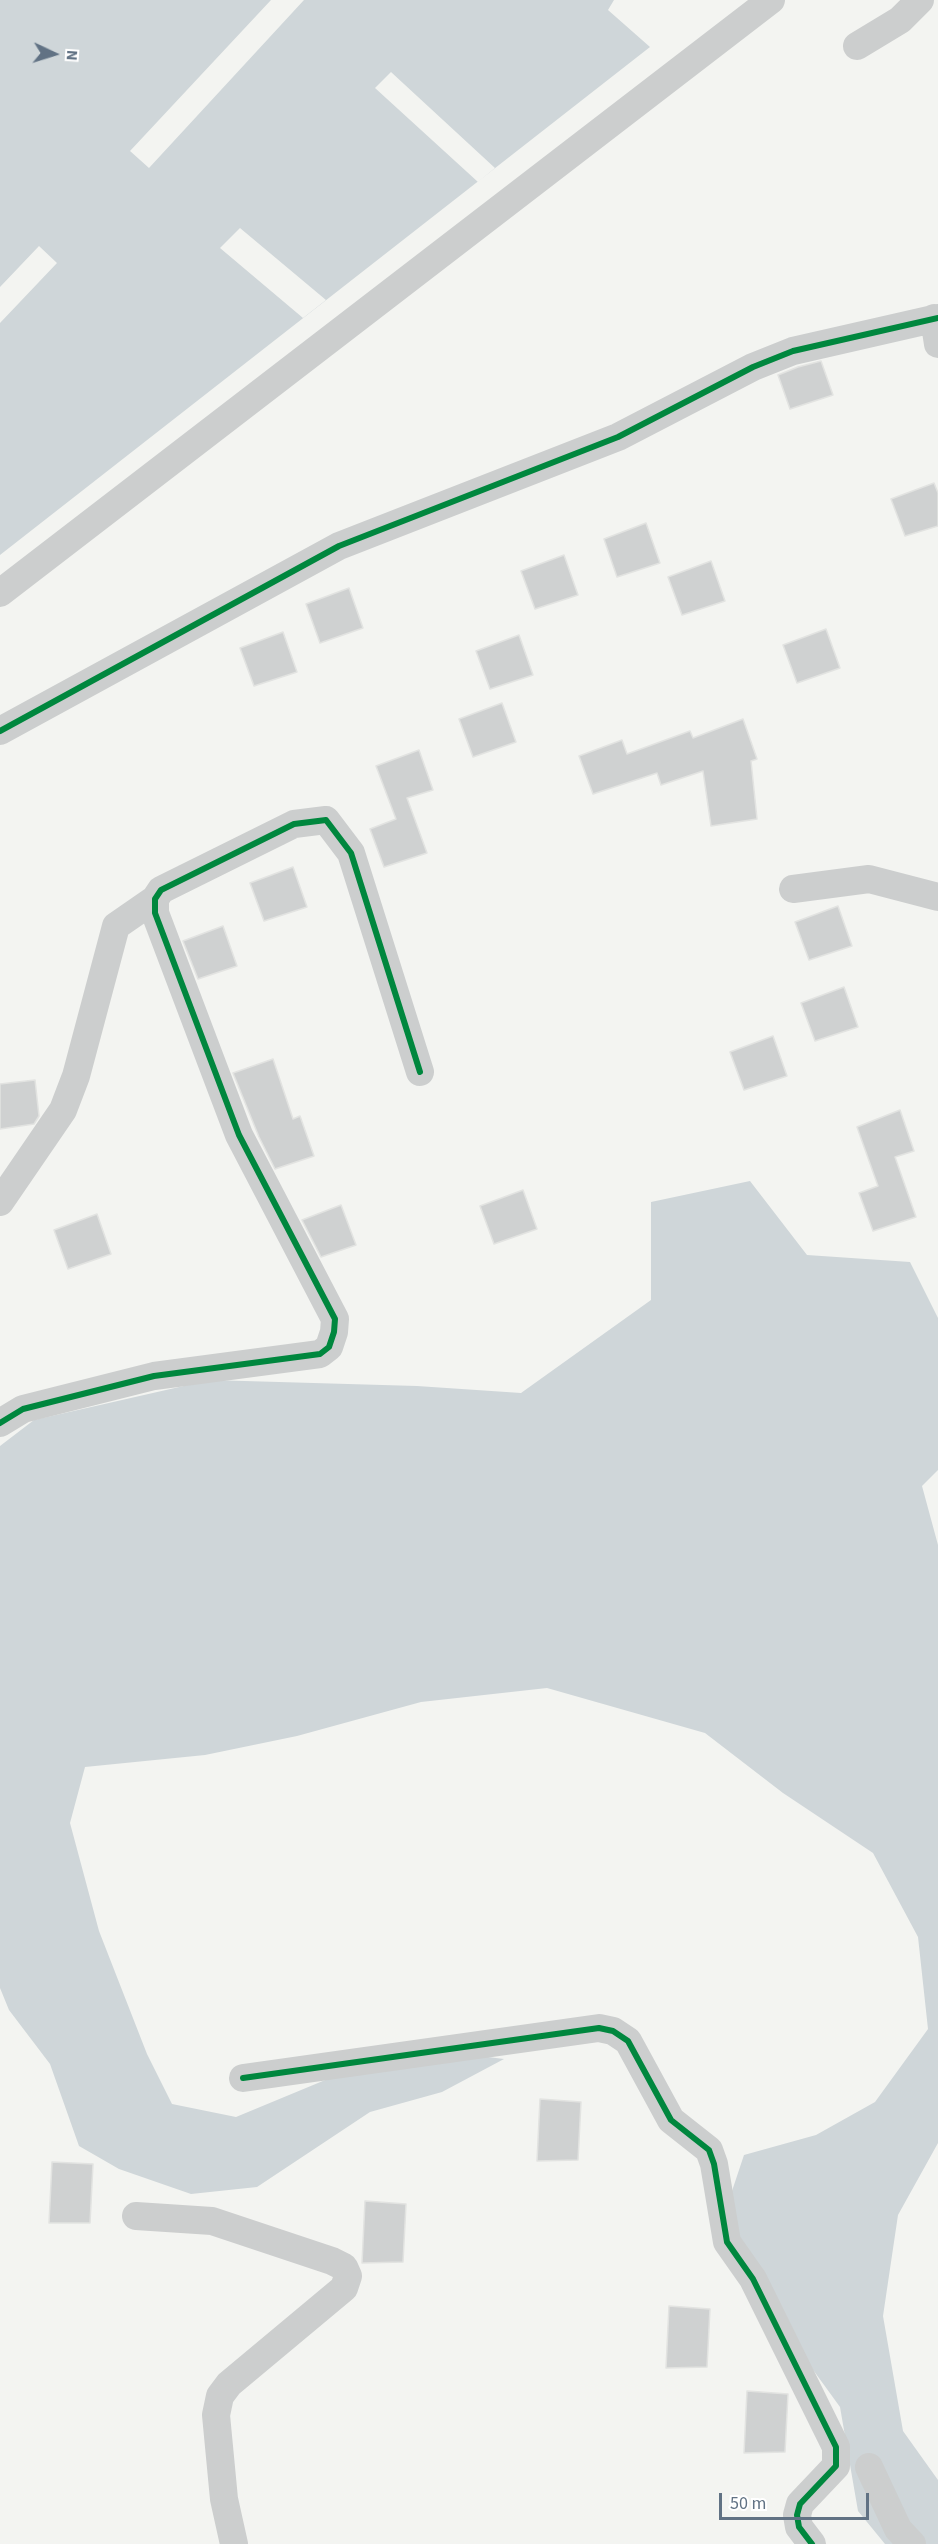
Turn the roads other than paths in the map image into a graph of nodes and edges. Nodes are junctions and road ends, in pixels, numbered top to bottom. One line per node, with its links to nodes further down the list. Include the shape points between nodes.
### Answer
1 (771, 0): 5 (street)
2 (921, 0): 3 (street, via 900,20)
3 (857, 46)
4 (937, 327): 6 (street, via 793,351 753,367 618,437 339,546)
5 (0, 593)
6 (0, 731)
7 (793, 889): 8 (street, via 869,879)
8 (938, 897)
9 (155, 899): 10 (street, via 161,891 294,824 326,820 351,854); 11 (street, via 116,926 76,1076 63,1110); 12 (street, via 155,913 239,1135 334,1319 334,1332 329,1347 320,1354 154,1376 23,1409)
10 (420, 1072)
11 (0, 1202)
12 (0, 1423)
13 (243, 2078): 17 (street, via 599,2028 628,2041 671,2120 709,2150 727,2242 753,2279 836,2447 836,2466 800,2504 797,2515 799,2527)
14 (136, 2216): 16 (street, via 212,2221 332,2261 344,2267 348,2276 344,2288 229,2384 220,2396 216,2415 224,2499)
15 (869, 2467): 18 (street, via 898,2529)
16 (234, 2544)
17 (812, 2544)
18 (912, 2544)

